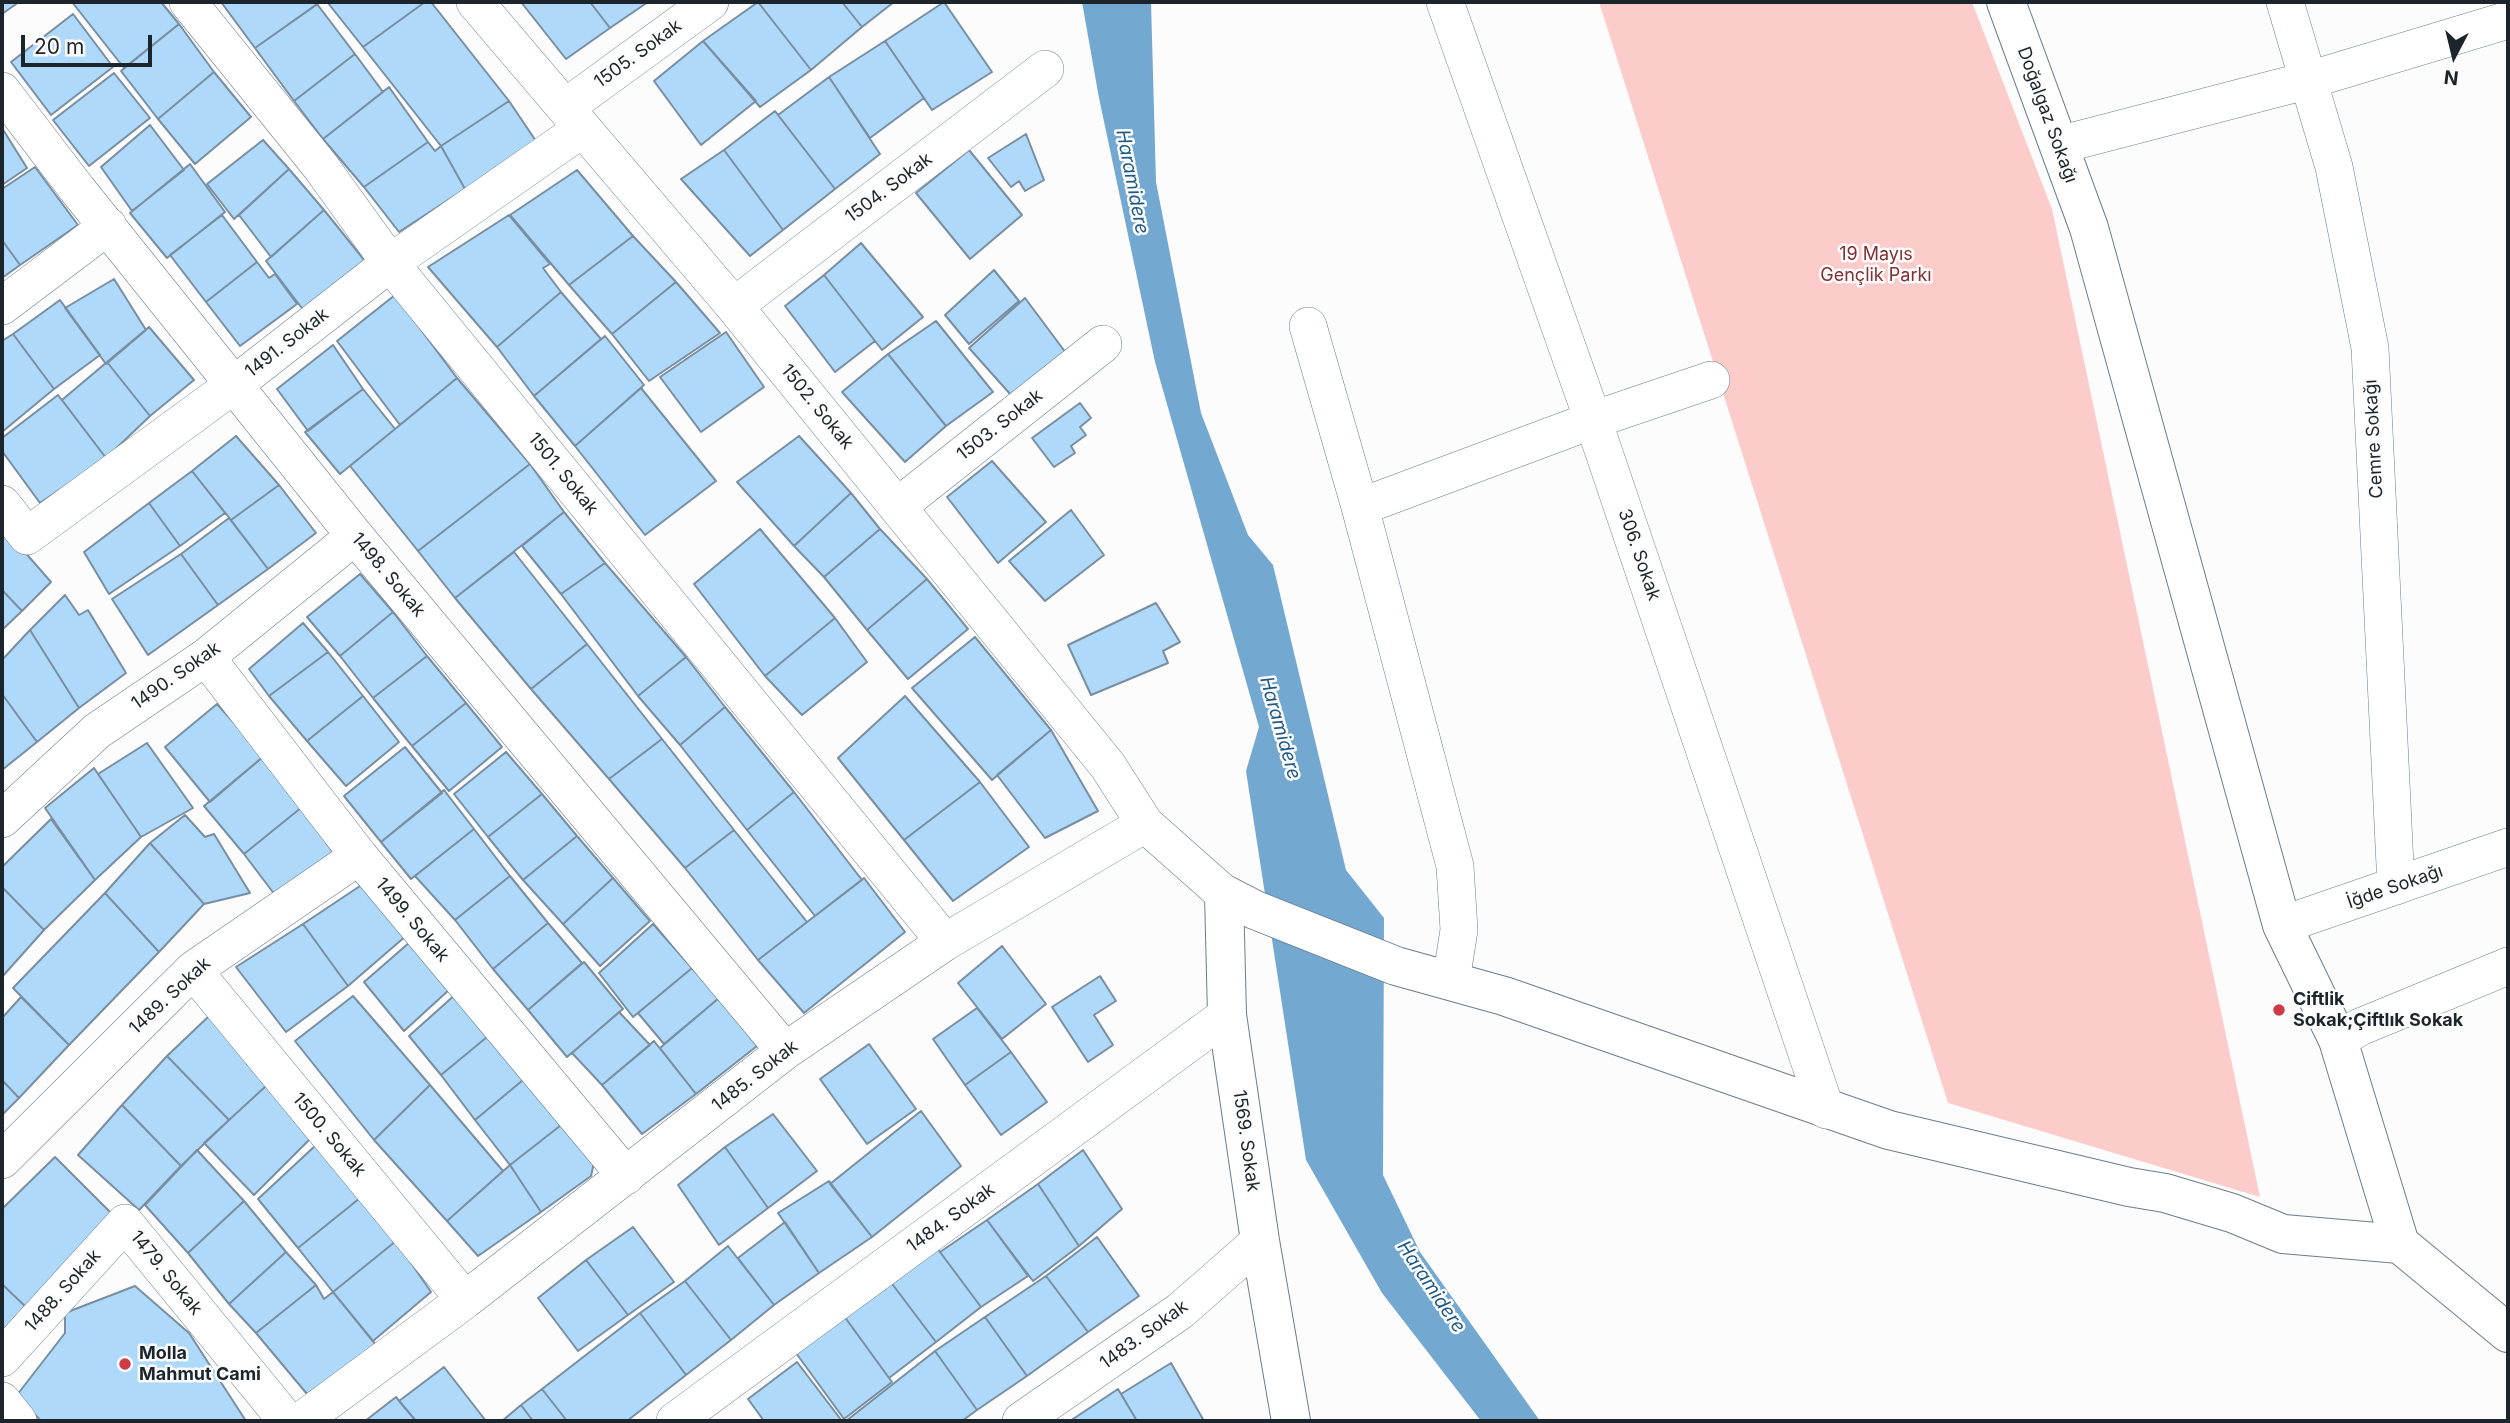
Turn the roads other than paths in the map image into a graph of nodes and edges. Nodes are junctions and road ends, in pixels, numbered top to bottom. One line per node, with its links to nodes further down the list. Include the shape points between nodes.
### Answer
1 (188, 2): 14 (street, 1501. Sokak, via 321,167)
2 (475, 2): 11 (street, 1502. Sokak)
3 (710, 2): 11 (street, 1505. Sokak)
4 (1445, 2): 21 (street, 306. Sokak)
5 (2006, 2): 12 (street, Doğalgaz Sokağı)
6 (2285, 2): 9 (street, Cemre Sokağı)
7 (2508, 20): 9 (street)
8 (1045, 69): 16 (street, 1504. Sokak)
9 (2308, 80): 12 (street); 31 (street, Cemre Sokağı, via 2334,167 2370,348)
10 (2, 91): 13 (street, 1498. Sokak)
11 (574, 118): 14 (street, 1491. Sokak); 16 (street, 1502. Sokak)
12 (2059, 145): 33 (street, Doğalgaz Sokağı, via 2089,228)
13 (108, 226): 15 (street); 20 (street, 1498. Sokak)
14 (390, 263): 20 (street, 1491. Sokak); 34 (street, 1501. Sokak)
15 (2, 306)
16 (734, 306): 23 (street, 1502. Sokak)
17 (1308, 326): 24 (street)
18 (1103, 344): 23 (street, 1503. Sokak)
19 (1711, 380): 21 (street)
20 (235, 384): 22 (street, 1491. Sokak, via 27,536); 25 (street, 1498. Sokak)
21 (1593, 420): 24 (street); 41 (street, 306. Sokak)
22 (2, 504)
23 (897, 507): 28 (street, 1502. Sokak, via 1108,766)
24 (1360, 507): 37 (street, via 1455,866 1459,930)
25 (355, 536): 26 (street, 1490. Sokak); 40 (street, 1498. Sokak)
26 (206, 657): 27 (street, 1490. Sokak, via 97,731); 30 (street, 1499. Sokak)
27 (2, 819)
28 (1145, 824): 32 (street); 34 (street, 1485. Sokak)
29 (2508, 847): 31 (street, İğde Sokağı)
30 (359, 856): 36 (street, 1489. Sokak); 43 (street, 1499. Sokak)
31 (2396, 886): 33 (street, İğde Sokağı)
32 (1240, 902): 37 (street, via 1396,966); 38 (street, 1569. Sokak)
33 (2281, 925): 39 (street, Doğalgaz Sokağı)
34 (945, 942): 40 (street, 1485. Sokak)
35 (2508, 966): 39 (street)
36 (192, 970): 42 (street, 1489. Sokak); 47 (street, 1500. Sokak)
37 (1451, 981): 41 (street)
38 (1227, 1015): 45 (street, 1569. Sokak); 54 (street, 1484. Sokak)
39 (2338, 1040): 46 (street, Doğalgaz Sokağı)
40 (785, 1051): 43 (street, 1485. Sokak)
41 (1826, 1110): 46 (street, via 1889,1130 2165,1193 2283,1234)
42 (2, 1160)
43 (626, 1176): 47 (street, 1485. Sokak)
44 (125, 1223): 49 (street, 1488. Sokak); 52 (street, 1479. Sokak)
45 (1260, 1241): 55 (street, 1483. Sokak, via 1180,1311); 56 (street, 1569. Sokak)
46 (2400, 1244): 48 (street)
47 (465, 1300): 53 (street, 1485. Sokak)
48 (2508, 1333)
49 (2, 1358)
50 (2, 1401): 51 (street)
51 (19, 1421)
52 (287, 1421)
53 (301, 1421)
54 (676, 1421)
55 (1021, 1421)
56 (1291, 1421)

